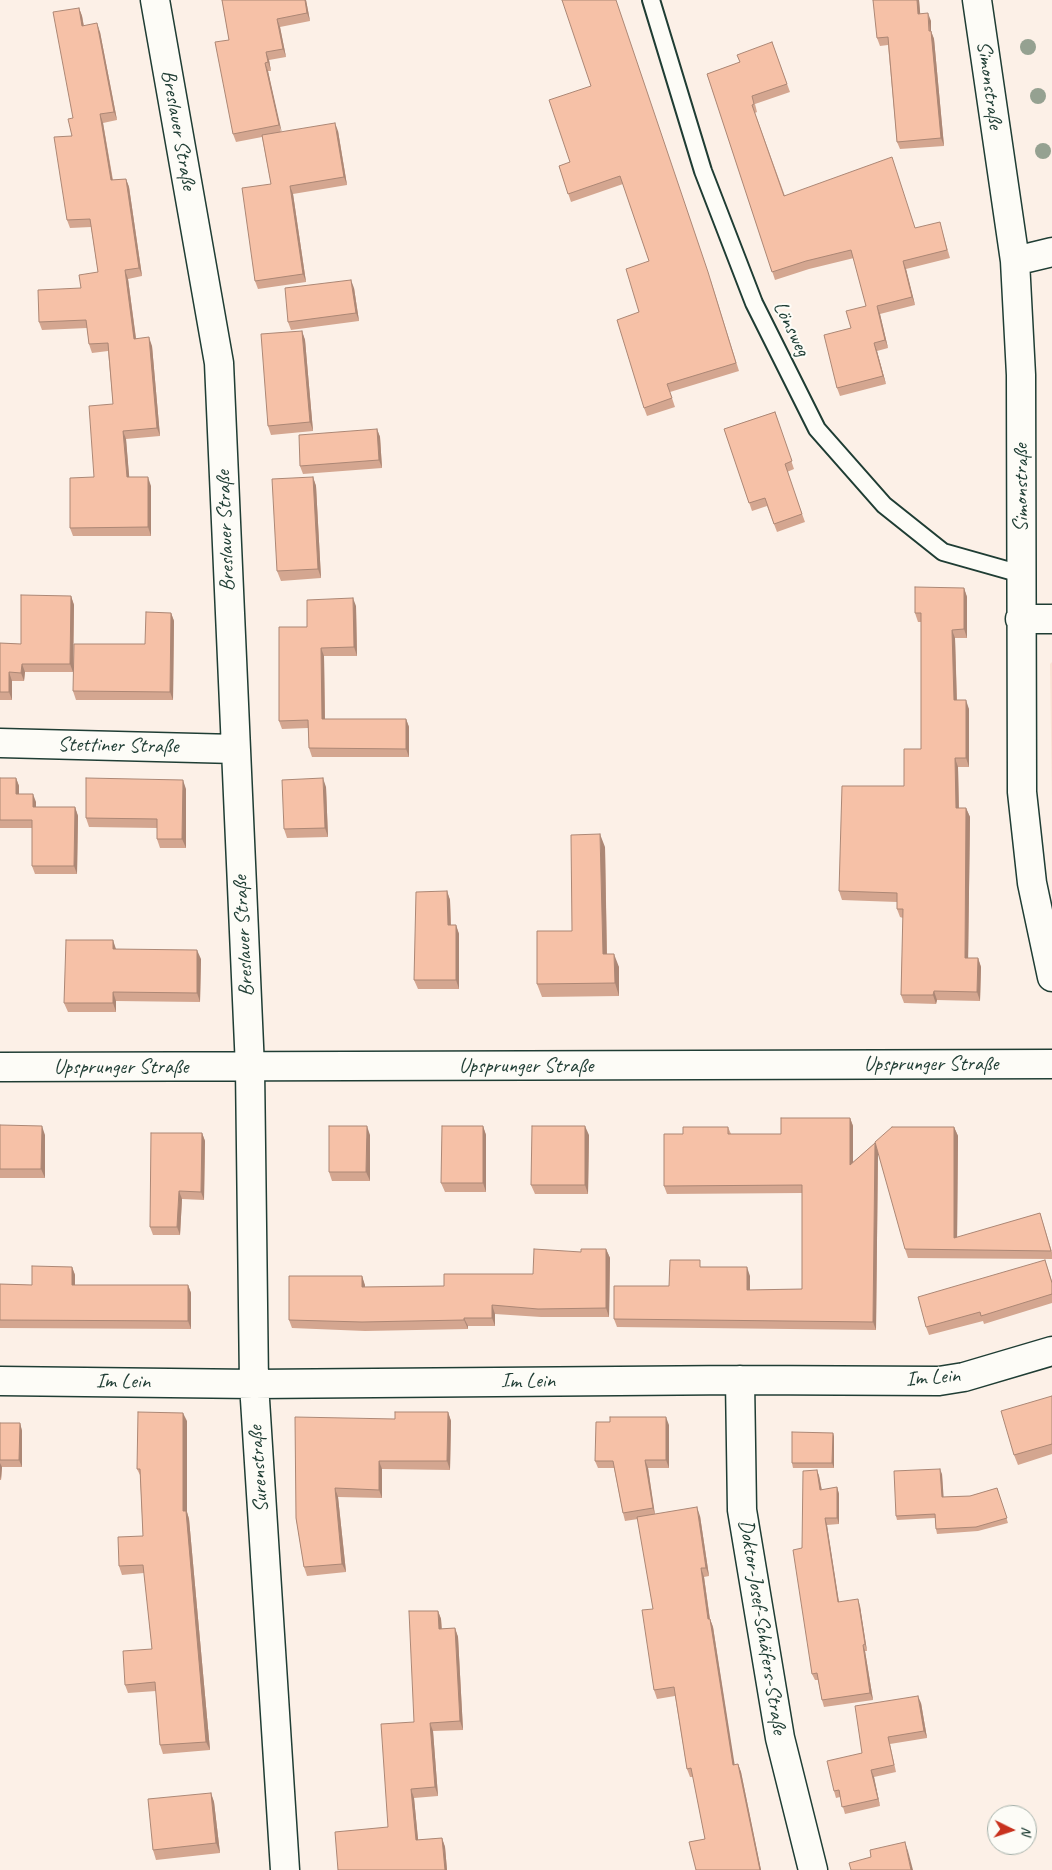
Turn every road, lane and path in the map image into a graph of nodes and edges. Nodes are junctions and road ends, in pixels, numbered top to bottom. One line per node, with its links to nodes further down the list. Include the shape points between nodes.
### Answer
1 (155, 0): 10 (street, Breslauer Straße, via 219,363)
2 (651, 0): 6 (lane, Lönsweg, via 704,171 754,302 817,429 884,506 943,552)
3 (977, 0): 5 (street, Simonstraße)
4 (1052, 252): 5 (street)
5 (1015, 261): 6 (street, Simonstraße, via 1021,375)
6 (1021, 574): 7 (street, Simonstraße)
7 (1020, 619): 8 (street); 11 (street, Simonstraße, via 1022,792 1032,883)
8 (1052, 619)
9 (0, 743): 10 (street, Stettiner Straße)
10 (235, 749): 14 (street, Breslauer Straße)
11 (1052, 977)
12 (1052, 1064): 14 (street, Upsprunger Straße)
13 (0, 1067): 14 (street, Upsprunger Straße)
14 (250, 1068): 18 (street, Surenstraße)
15 (1052, 1351): 16 (street, Im Lein, via 964,1377 939,1381)
16 (740, 1380): 18 (street, Im Lein); 20 (street, Doktor-Josef-Schäfers-Straße, via 742,1510 780,1738)
17 (0, 1381): 18 (street, Im Lein)
18 (254, 1384): 19 (street, Surenstraße)
19 (285, 1870)
20 (813, 1870)

